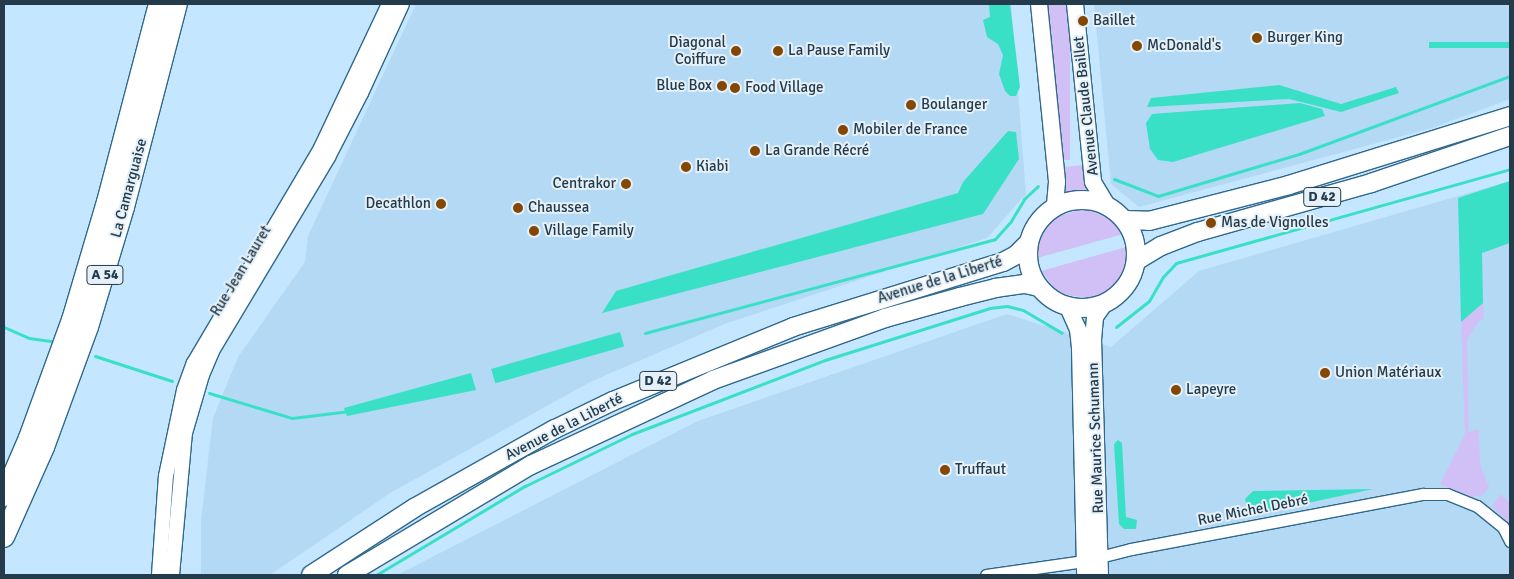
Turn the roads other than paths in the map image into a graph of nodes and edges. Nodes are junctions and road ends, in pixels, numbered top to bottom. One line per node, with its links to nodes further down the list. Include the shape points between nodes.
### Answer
1 (159, 4): 17 (highway, La Camarguaise / A 54, via 90,262 52,380)
2 (177, 4): 18 (highway, La Camarguaise / A 54, via 124,207 88,327 44,447)
3 (389, 4): 21 (street, Rue Jean Lauret, via 321,148 194,363 184,390 166,476)
4 (402, 4): 22 (street, Rue Jean Lauret, via 362,93 328,157 212,351 202,374 185,433)
5 (1039, 4): 10 (main road, via 1057,182)
6 (1075, 4): 9 (main road, Avenue Claude Baillet, via 1093,182)
7 (1510, 116): 11 (main road, D 42, via 1289,185 1149,220)
8 (1510, 136): 13 (main road, D 42, via 1370,183 1198,232 1161,246)
9 (1107, 205): 10 (main road, via 1076,200); 11 (main road)
10 (1055, 207): 12 (main road, via 1036,225)
11 (1125, 220): 13 (main road, via 1135,242)
12 (1029, 242): 14 (main road, via 1029,265); 23 (main road, Avenue de la Liberté / D 42, via 1003,262 793,327 613,401 555,429 414,508)
13 (1136, 261): 15 (main road, via 1129,282)
14 (1039, 287): 16 (main road, via 1050,298); 24 (main road, Avenue de la Liberté / D 42, via 1025,284 995,288 950,299 832,336 713,380 531,465)
15 (1104, 304): 16 (main road, via 1087,308); 20 (main road, Rue Maurice Schumann, via 1095,317 1093,340)
16 (1068, 307): 20 (main road, Rue Maurice Schumann, via 1078,329 1080,348)
17 (4, 496)
18 (4, 537)
19 (1510, 541): 20 (street, Rue Michel Debré, via 1503,527 1477,506 1447,494 1423,494)
20 (1090, 565): 25 (street, Rue Michel Debré); 26 (main road, Rue Maurice Schumann)
21 (159, 575)
22 (172, 575)
23 (311, 575)
24 (347, 575)
25 (986, 575)
26 (1100, 575)

